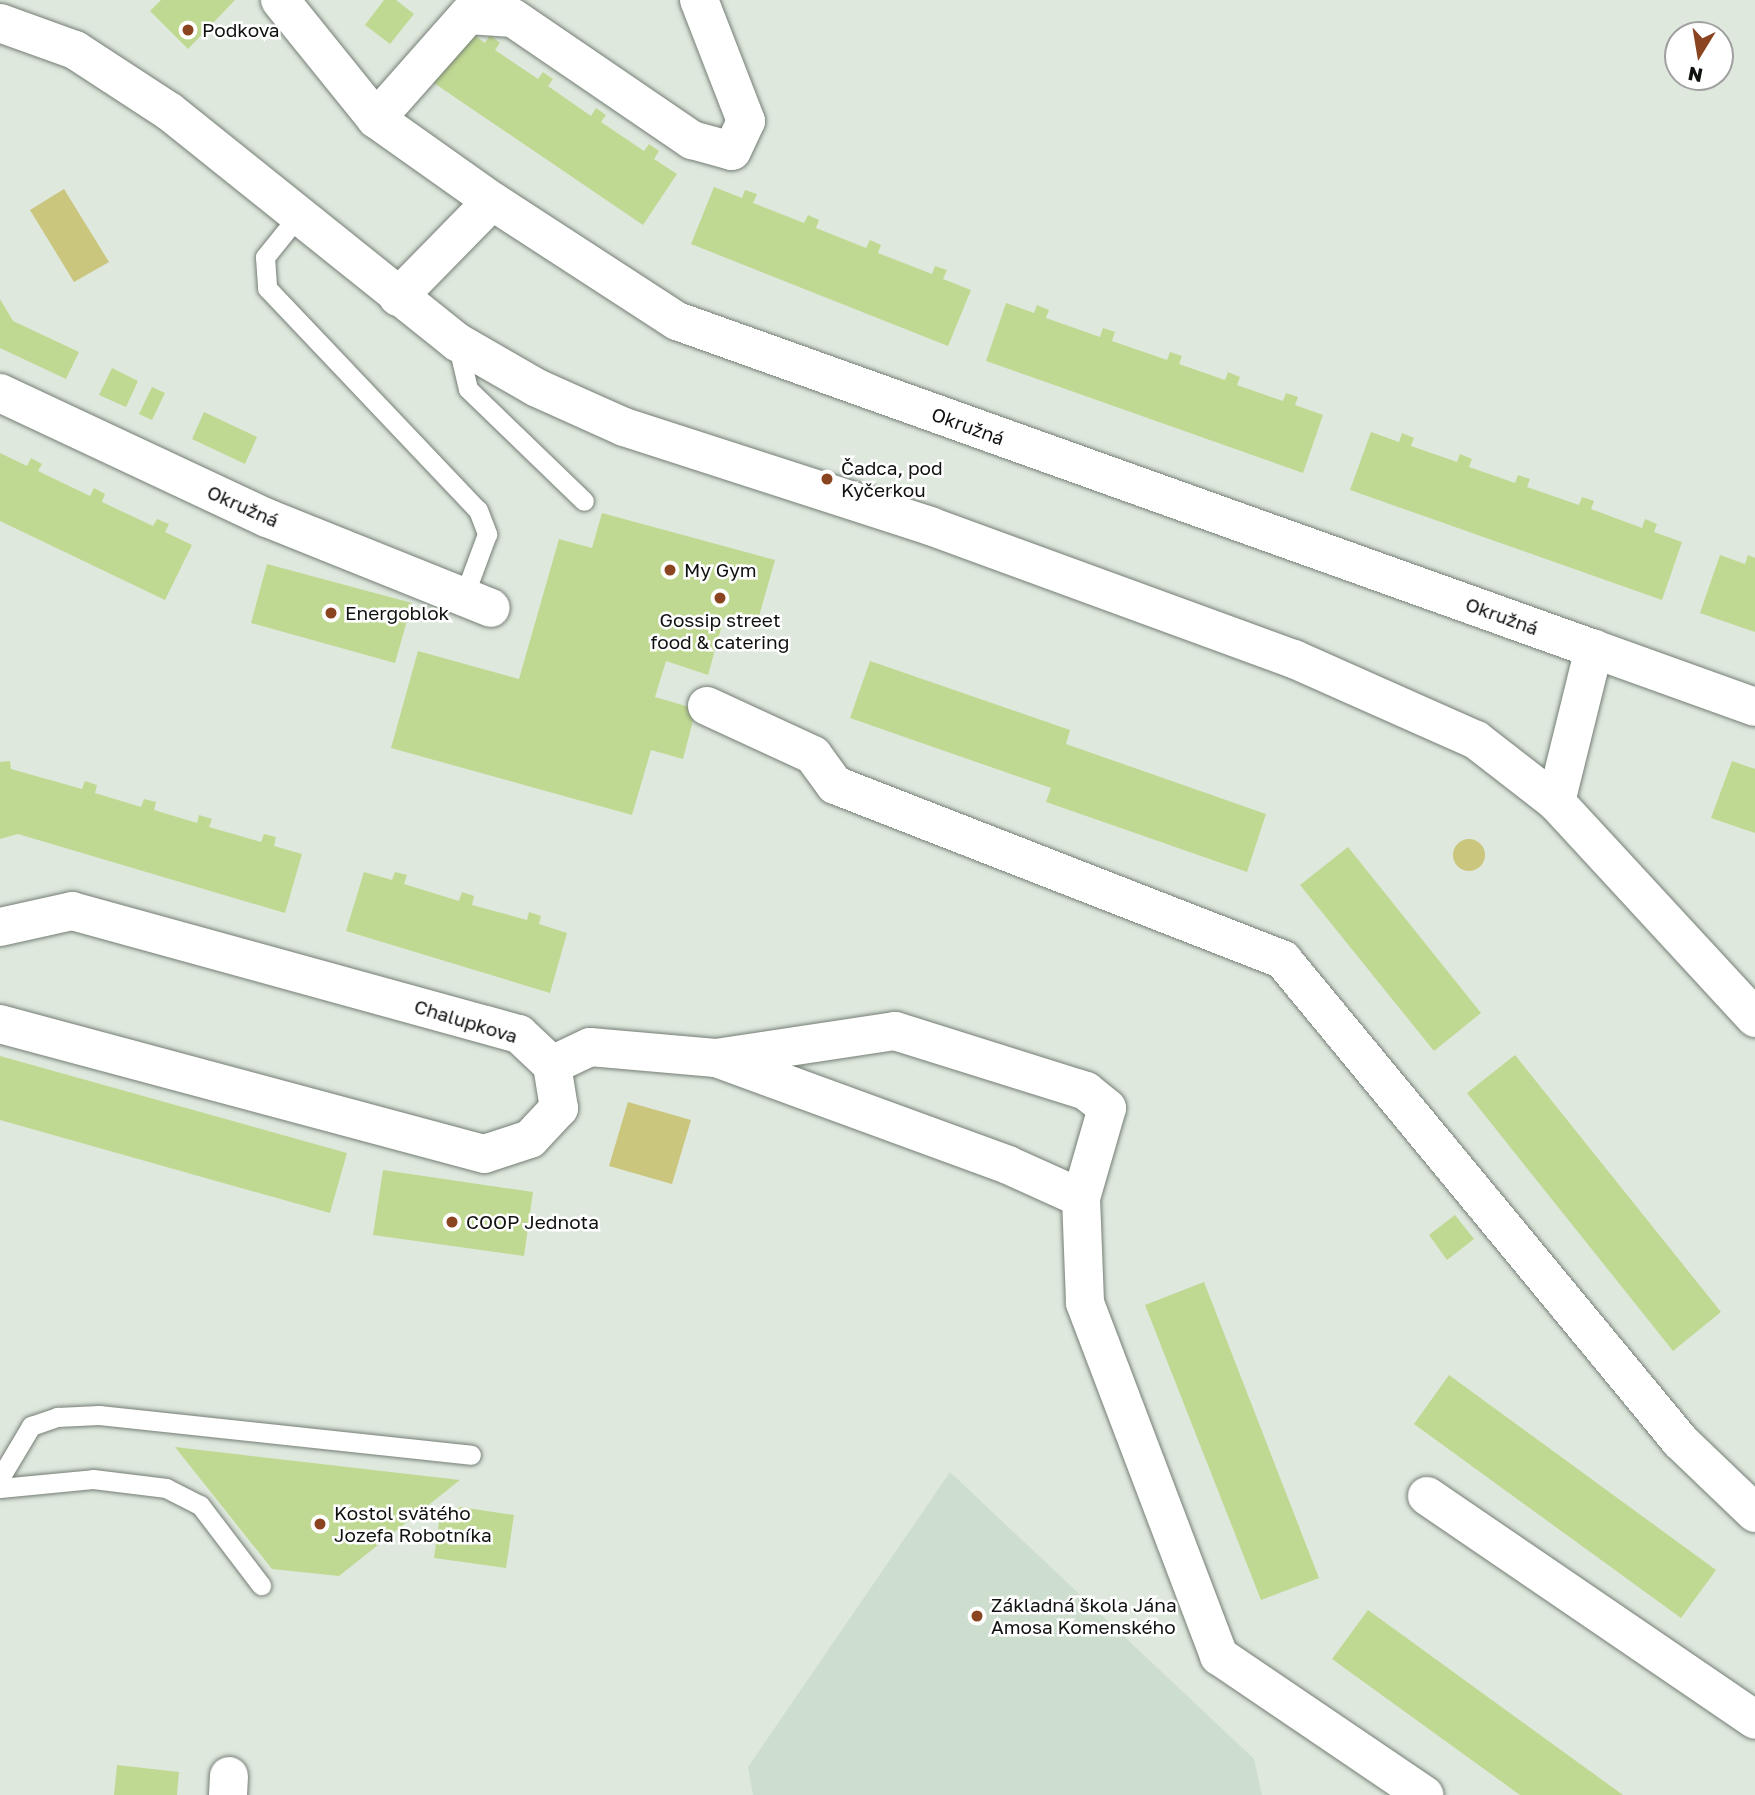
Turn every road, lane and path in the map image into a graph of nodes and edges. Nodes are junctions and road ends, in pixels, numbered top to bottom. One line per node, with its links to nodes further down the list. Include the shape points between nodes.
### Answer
1 (281, 0): 4 (street, Okružná)
2 (699, 0): 4 (street, via 746,121 732,151 692,140 513,18 468,15)
3 (0, 23): 6 (street, via 75,50 170,112)
4 (376, 119): 5 (street, Okružná)
5 (492, 201): 7 (street); 12 (street, Okružná, via 677,321)
6 (298, 216): 7 (street); 11 (lane, via 265,257 267,288 478,510 486,534)
7 (398, 297): 8 (street)
8 (457, 342): 10 (lane, via 468,389); 15 (street, via 624,427 930,526 1412,708 1476,740)
9 (0, 393): 11 (street, Okružná, via 267,518)
10 (584, 500)
11 (477, 602)
12 (1594, 649): 14 (street, Okružná); 15 (street)
13 (707, 706): 26 (street, via 813,755 835,785 1283,960 1680,1441)
14 (1755, 707)
15 (1556, 802): 17 (street)
16 (0, 927): 20 (street, Chalupkova, via 72,911 519,1034)
17 (1753, 1011)
18 (0, 1024): 20 (street, via 484,1154 530,1139 559,1108)
19 (716, 1058): 20 (street, via 590,1047); 21 (street, via 1008,1164); 21 (street, via 895,1031 1086,1091 1107,1108)
20 (552, 1065)
21 (1081, 1199): 29 (street, via 1085,1303 1219,1656)
22 (471, 1455): 23 (lane, via 78,1416 31,1426)
23 (0, 1478)
24 (0, 1488): 27 (lane, via 93,1479 166,1488 200,1505)
25 (1427, 1496): 28 (street)
26 (1755, 1513)
27 (261, 1585)
28 (1755, 1720)
29 (1424, 1795)

